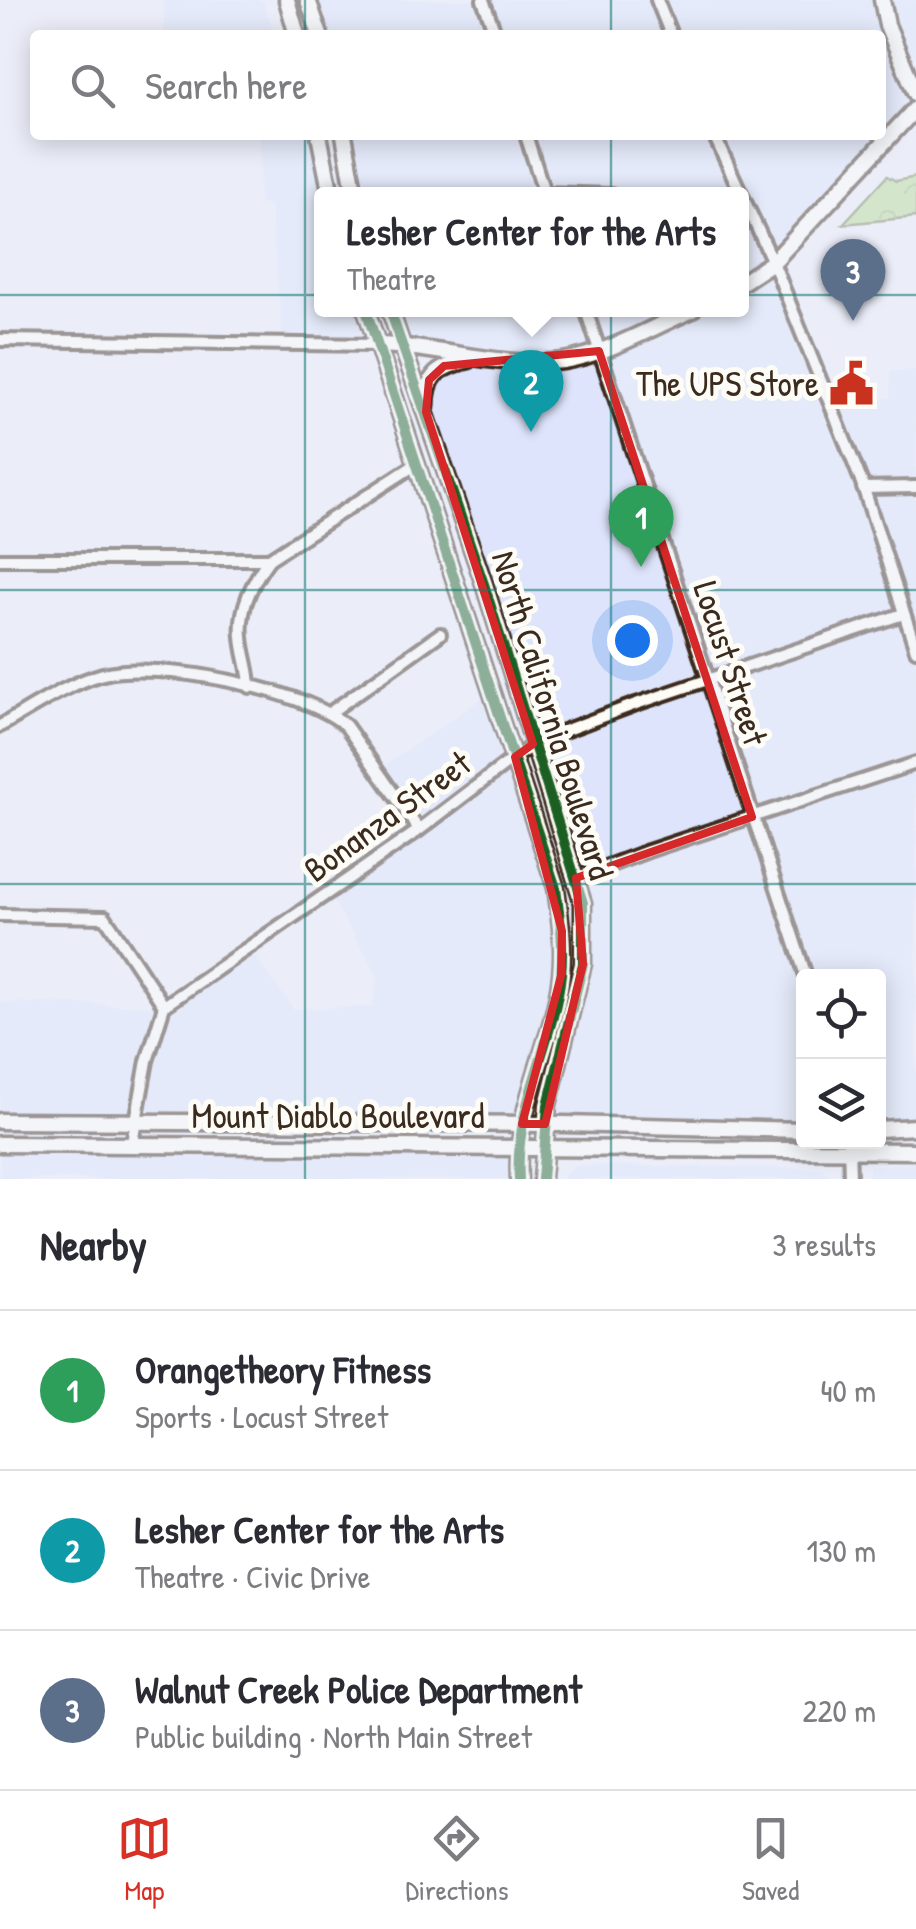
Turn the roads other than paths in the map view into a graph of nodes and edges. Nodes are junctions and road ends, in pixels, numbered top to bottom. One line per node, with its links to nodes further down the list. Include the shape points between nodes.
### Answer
1 (287, 0): 7 (main road)
2 (308, 0): 8 (main road)
3 (483, 0): 9 (street)
4 (657, 0): 10 (street)
5 (882, 0): 6 (main road)
6 (887, 25): 11 (main road); 12 (main road)
7 (296, 30)
8 (318, 30)
9 (494, 30)
10 (669, 30)
11 (916, 58)
12 (916, 94)
13 (916, 108): 23 (main road)
14 (321, 140): 18 (main road)
15 (345, 140): 19 (main road)
16 (528, 140): 20 (street)
17 (716, 140): 21 (street)
18 (330, 187)
19 (353, 187)
20 (543, 187)
21 (737, 187)
22 (749, 213): 23 (street)
23 (773, 262): 24 (main road); 37 (street)
24 (749, 278)
25 (368, 317): 30 (main road, North California Boulevard)
26 (392, 317): 31 (main road, North California Boulevard)
27 (588, 317): 32 (street, Locust Street)
28 (676, 317): 32 (main road)
29 (0, 340): 30 (street)
30 (378, 345): 31 (main road); 35 (main road, North California Boulevard)
31 (402, 346): 33 (main road); 34 (main road, North California Boulevard)
32 (599, 351): 33 (main road, via 560,361); 43 (street, Locust Street)
33 (484, 357): 34 (main road, via 437,370 427,387)
34 (426, 412): 47 (main road, North California Boulevard)
35 (415, 465): 39 (street); 48 (main road, North California Boulevard)
36 (916, 487): 37 (street)
37 (863, 488): 40 (street)
38 (0, 558): 39 (street)
39 (269, 559): 44 (street, via 256,575 243,616)
40 (903, 614): 42 (street); 43 (street, Bonanza Street)
41 (440, 634): 45 (street)
42 (916, 650)
43 (708, 679): 47 (street, Bonanza Street); 50 (street, Locust Street)
44 (250, 686): 45 (street); 46 (street, via 150,669 118,671)
45 (331, 712): 51 (street)
46 (0, 726)
47 (534, 744): 48 (street, Bonanza Street); 52 (main road, North California Boulevard)
48 (516, 757): 51 (street, Bonanza Street); 58 (main road, North California Boulevard, via 556,888 562,931 561,976)
49 (916, 763): 50 (street)
50 (752, 817): 52 (street); 54 (street, Locust Street)
51 (419, 830): 55 (street, Bonanza Street)
52 (576, 878): 59 (main road, North California Boulevard, via 583,964)
53 (0, 915): 55 (street, via 106,916)
54 (804, 969)
55 (164, 1006): 57 (street)
56 (0, 1122): 57 (main road, Mount Diablo Boulevard)
57 (134, 1123): 58 (main road, Mount Diablo Boulevard); 64 (street)
58 (522, 1124): 59 (main road, Mount Diablo Boulevard); 65 (main road, North California Boulevard)
59 (545, 1124): 62 (main road, Mount Diablo Boulevard); 66 (main road, North California Boulevard)
60 (916, 1127): 61 (main road)
61 (886, 1129)
62 (796, 1130)
63 (0, 1144): 64 (main road, Mount Diablo Boulevard)
64 (132, 1144): 65 (main road, Mount Diablo Boulevard)
65 (518, 1146): 66 (main road, Mount Diablo Boulevard); 71 (main road, North California Boulevard)
66 (543, 1146): 67 (main road, Mount Diablo Boulevard); 72 (main road, North California Boulevard)
67 (796, 1146)
68 (849, 1149): 73 (street)
69 (886, 1149): 70 (main road, Mount Diablo Boulevard)
70 (916, 1151)
71 (519, 1179)
72 (542, 1179)
73 (850, 1179)

